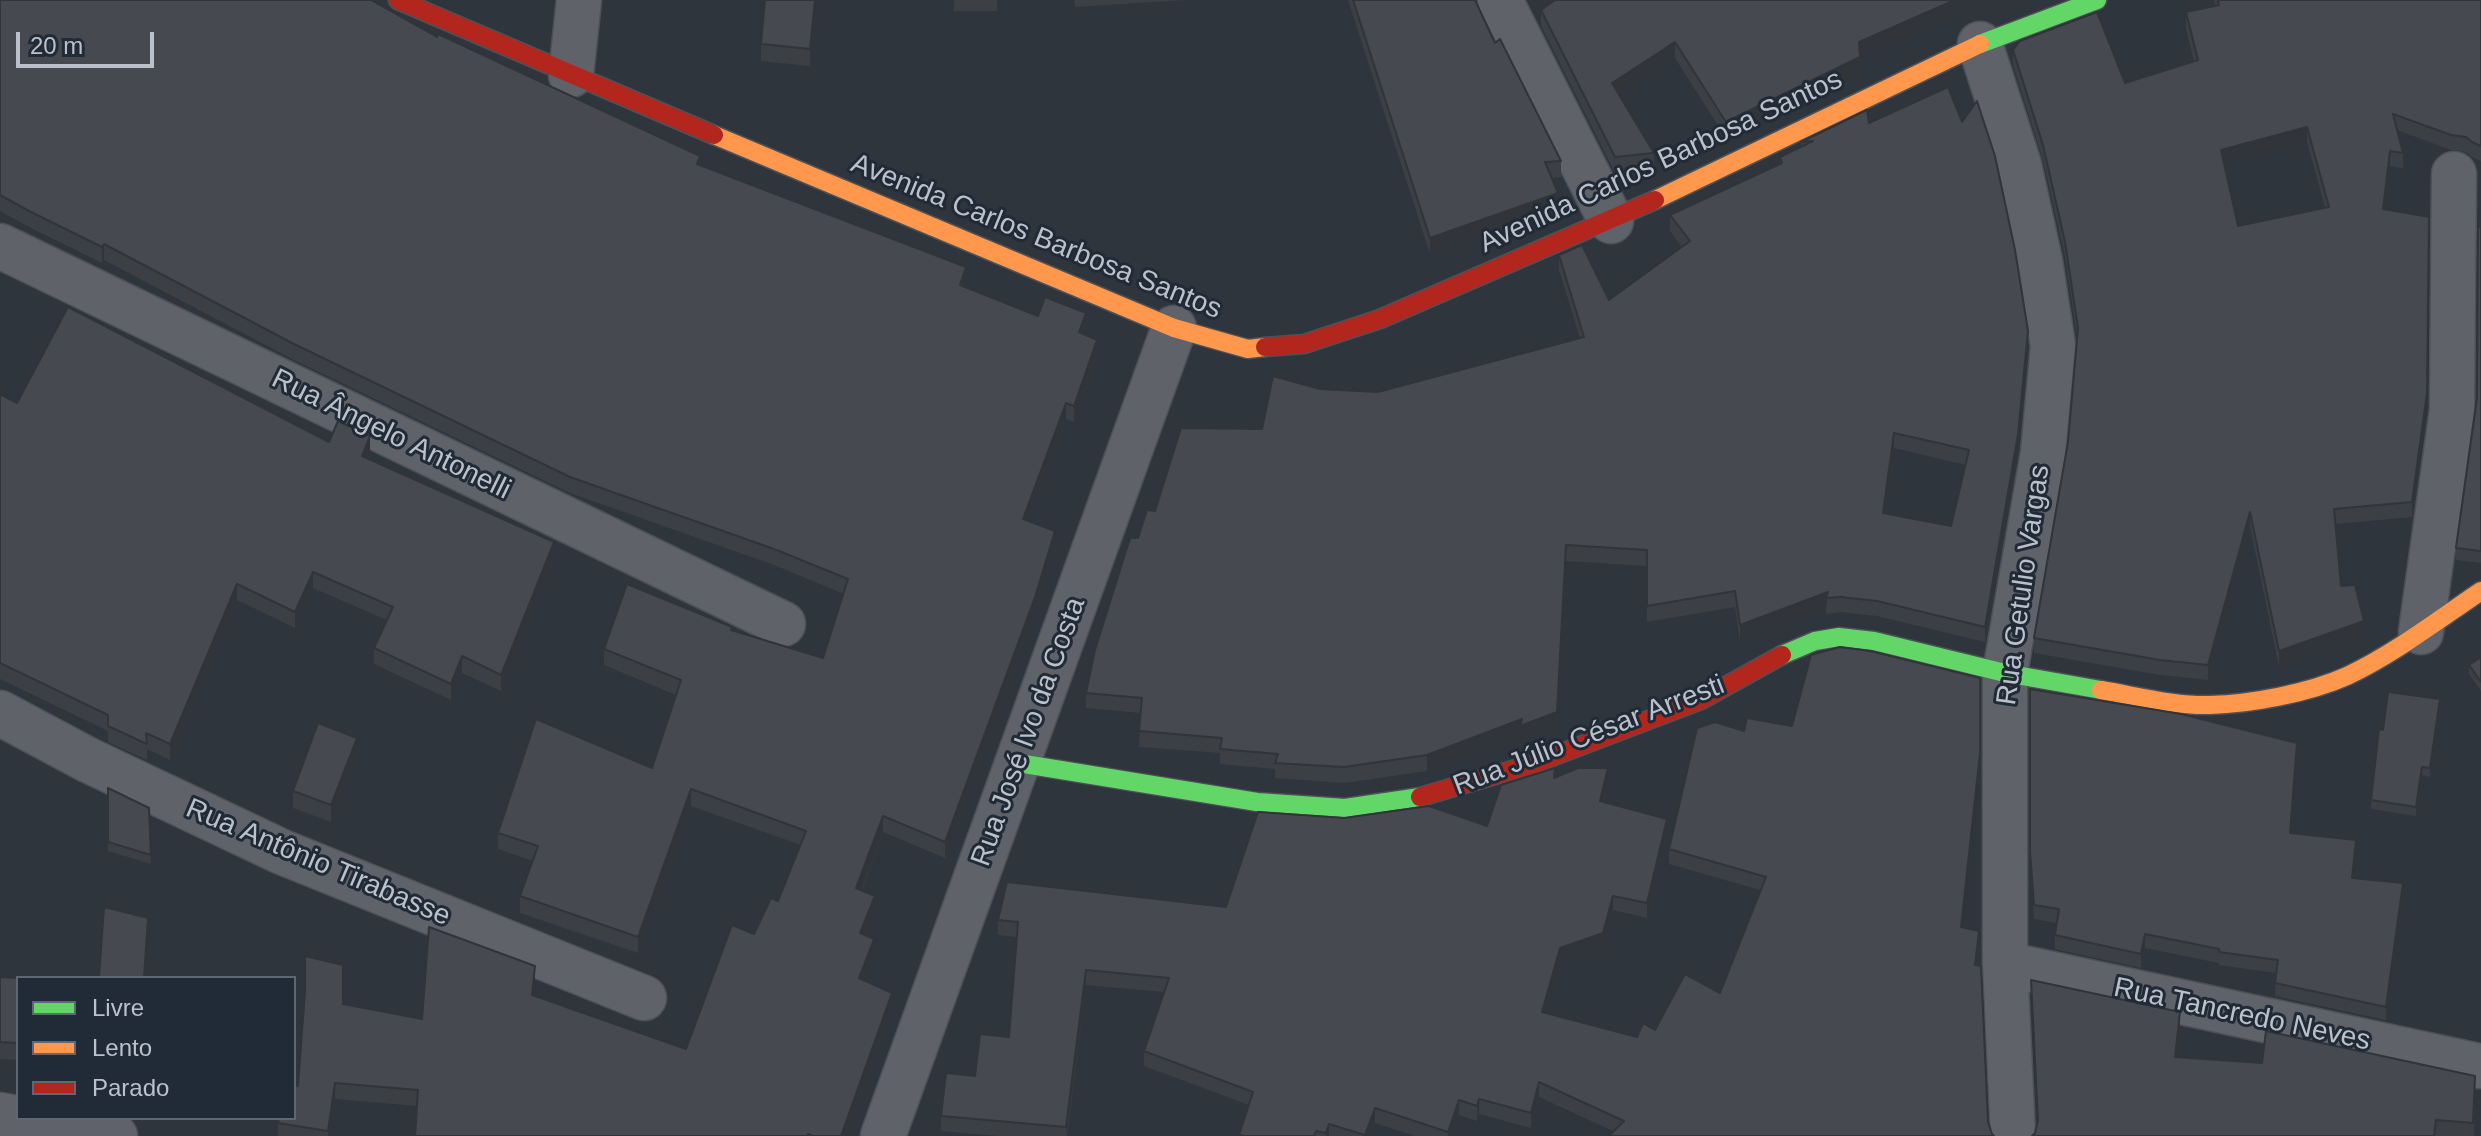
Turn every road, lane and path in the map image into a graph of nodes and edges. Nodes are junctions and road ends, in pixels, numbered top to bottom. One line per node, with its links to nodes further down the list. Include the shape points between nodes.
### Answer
1 (398, 0): 6 (main road, Avenida Carlos Barbosa Santos)
2 (579, 0): 6 (street)
3 (1500, 0): 8 (street)
4 (2097, 0): 5 (main road, Avenida Carlos Barbosa Santos)
5 (1980, 44): 8 (main road, Avenida Carlos Barbosa Santos); 15 (street, Rua Getulio Vargas, via 2019,165 2053,346 2043,453)
6 (571, 75): 10 (main road, Avenida Carlos Barbosa Santos)
7 (2454, 174): 11 (street, via 2452,257)
8 (1611, 221): 10 (main road, Avenida Carlos Barbosa Santos, via 1380,319 1304,344 1248,349)
9 (0, 246): 13 (street, Rua Ângelo Antonelli)
10 (1174, 328): 17 (street, Rua José Ivo da Costa)
11 (2467, 362): 14 (street)
12 (2481, 591): 14 (main road, Rua Júlio César Arresti)
13 (783, 624)
14 (2421, 632): 15 (main road, Rua Júlio César Arresti, via 2346,676 2281,696 2210,705)
15 (2005, 673): 17 (main road, Rua Júlio César Arresti, via 1874,641 1815,641 1701,700 1533,764 1433,795 1345,808 1257,802); 18 (street, Rua Getulio Vargas)
16 (0, 713): 19 (street, Rua Antônio Tirabasse, via 282,852)
17 (1018, 763): 23 (street, Rua José Ivo da Costa)
18 (2005, 964): 20 (street, Rua Tancredo Neves); 24 (street, Rua Getulio Vargas)
19 (644, 998)
20 (2479, 1066)
21 (27, 1120): 22 (street)
22 (115, 1136)
23 (883, 1136)
24 (2013, 1136)

